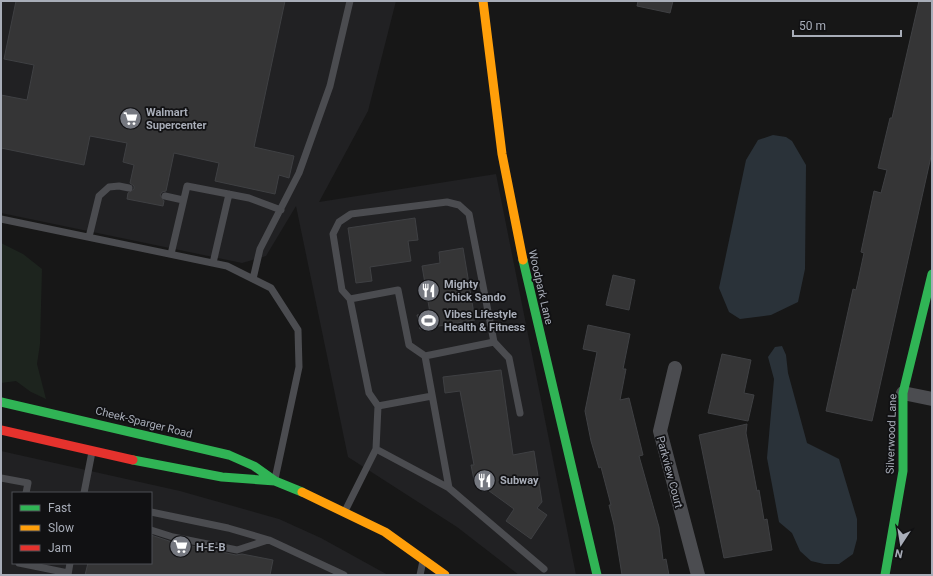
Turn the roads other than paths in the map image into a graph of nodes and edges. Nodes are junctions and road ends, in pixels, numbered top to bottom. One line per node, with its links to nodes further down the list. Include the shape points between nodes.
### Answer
1 (350, 1): 7 (lane, via 330,86 299,173)
2 (483, 1): 45 (street, Woodpark Lane, via 502,154 525,271)
3 (129, 188): 9 (lane, via 109,187 99,196)
4 (229, 194): 6 (lane, via 187,186); 7 (lane); 11 (lane)
5 (165, 196): 6 (lane)
6 (183, 200): 10 (lane)
7 (281, 210): 13 (lane, via 260,249)
8 (1, 219): 9 (lane)
9 (89, 237): 10 (lane)
10 (171, 254): 11 (lane)
11 (213, 263): 13 (lane, via 227,266)
12 (932, 274): 18 (street, Silverwood Lane)
13 (253, 279): 29 (lane, via 271,288 298,330 299,367)
14 (350, 299): 15 (lane, via 342,290 333,234 339,222 351,214 447,202 459,205 469,214); 16 (lane, via 398,290 408,345); 22 (lane, via 369,393)
15 (494, 342): 16 (lane); 23 (lane, via 509,358)
16 (425, 356): 19 (lane)
17 (675, 368): 46 (street, Parkview Court, via 660,431)
18 (903, 393): 20 (street); 47 (street, Silverwood Lane, via 903,471)
19 (432, 396): 22 (lane); 30 (lane)
20 (932, 399)
21 (1, 402): 24 (street, Cheek-Sparger Road)
22 (378, 406): 27 (lane)
23 (520, 413)
24 (98, 423): 26 (street); 29 (street, Cheek-Sparger Road, via 229,456 254,466)
25 (1, 430): 26 (street, Cheek-Sparger Road)
26 (94, 444): 29 (street, Cheek-Sparger Road, via 222,477); 32 (lane)
27 (376, 449): 30 (lane); 33 (lane)
28 (1, 478): 31 (lane, via 28,483)
29 (275, 481): 33 (street, Cheek-Sparger Road)
30 (449, 488): 40 (lane)
31 (26, 492)
32 (84, 492)
33 (345, 511): 37 (street, Cheek-Sparger Road, via 385,532)
34 (152, 512): 36 (lane, via 228,528)
35 (152, 530): 36 (lane, via 237,550)
36 (268, 540): 42 (lane)
37 (423, 558): 43 (lane); 44 (street, Cheek-Sparger Road)
38 (23, 564): 41 (lane)
39 (70, 564): 41 (lane)
40 (544, 569)
41 (68, 574)
42 (344, 575)
43 (420, 575)
44 (445, 575)
45 (596, 575)
46 (698, 575)
47 (885, 575)

